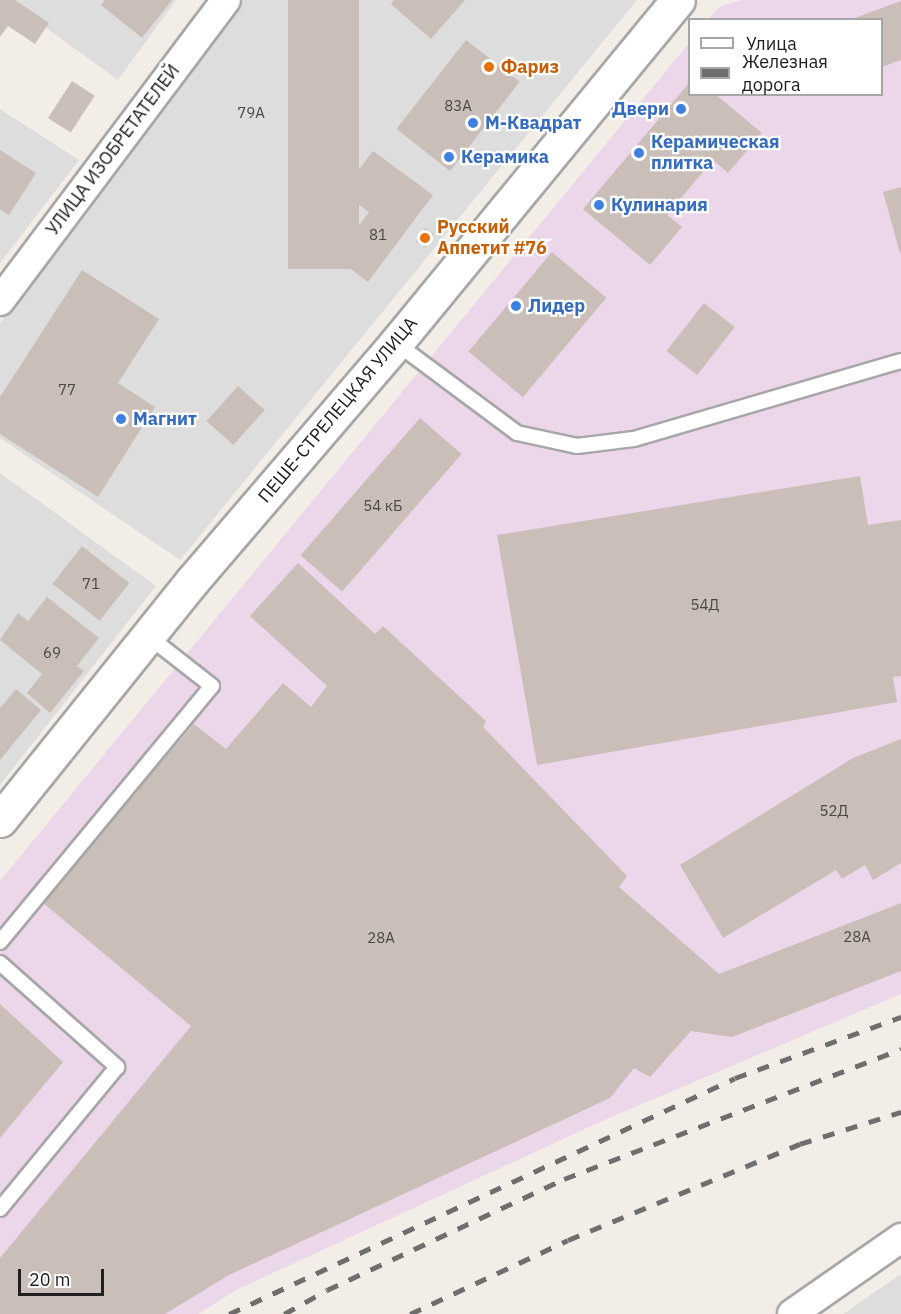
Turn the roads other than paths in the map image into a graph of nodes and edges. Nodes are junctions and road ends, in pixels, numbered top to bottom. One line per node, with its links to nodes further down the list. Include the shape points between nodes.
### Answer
1 (226, 0): 3 (street, УЛИЦА ИЗОБРЕТАТЕЛЕЙ)
2 (678, 0): 4 (street, ПЕШЕ-СТРЕЛЕЦКАЯ УЛИЦА)
3 (0, 301)
4 (396, 343): 5 (lane, via 518,433 577,446 634,439); 6 (street, ПЕШЕ-СТРЕЛЕЦКАЯ УЛИЦА)
5 (901, 361)
6 (148, 636): 7 (street, ПЕШЕ-СТРЕЛЕЦКАЯ УЛИЦА); 8 (lane, via 212,686)
7 (0, 820)
8 (0, 942)
9 (0, 963): 10 (lane, via 117,1067)
10 (0, 1209)
11 (901, 1238): 12 (street)
12 (792, 1314)

